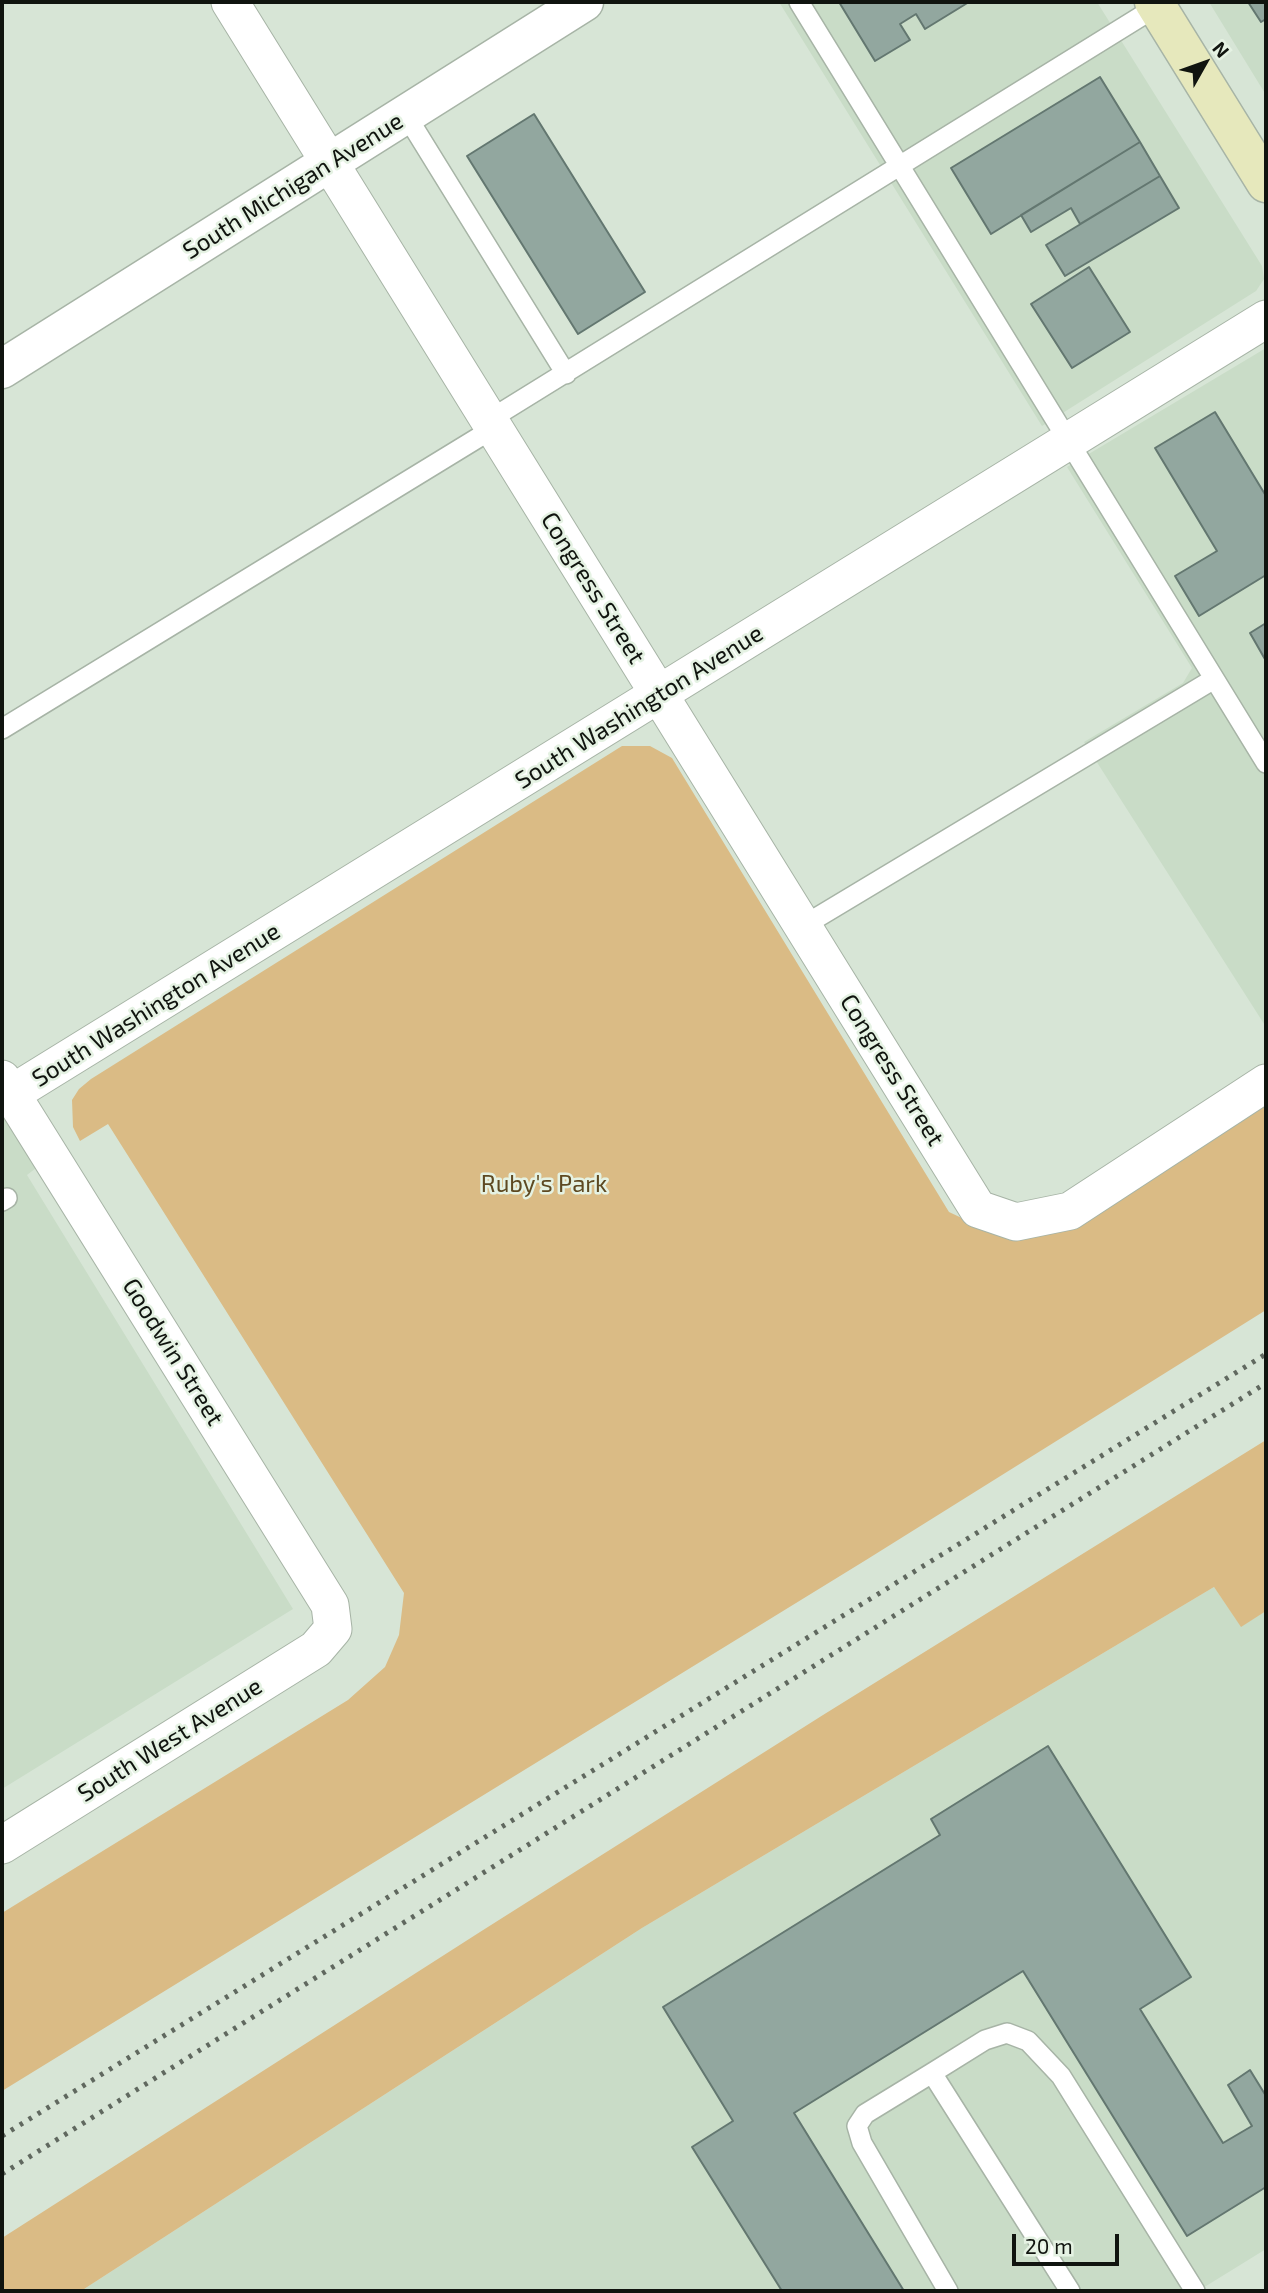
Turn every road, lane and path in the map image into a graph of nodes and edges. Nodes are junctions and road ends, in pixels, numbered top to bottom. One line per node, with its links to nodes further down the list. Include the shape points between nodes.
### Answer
1 (230, 2): 6 (street, Congress Street)
2 (584, 2): 5 (street, South Michigan Avenue)
3 (799, 2): 7 (lane)
4 (1158, 3): 7 (lane); 8 (main road)
5 (406, 115): 6 (street, South Michigan Avenue); 11 (lane)
6 (330, 164): 10 (street, South Michigan Avenue); 12 (street, Congress Street)
7 (898, 166): 11 (lane); 13 (lane)
8 (1266, 183)
9 (1266, 319): 13 (street, South Washington Avenue)
10 (2, 369)
11 (566, 374): 12 (lane)
12 (492, 424): 15 (street, Congress Street); 16 (lane)
13 (1069, 441): 14 (lane); 15 (street, South Washington Avenue)
14 (1214, 679): 17 (lane); 18 (lane)
15 (659, 694): 18 (street, Congress Street); 20 (street, South Washington Avenue)
16 (2, 729)
17 (1266, 763)
18 (803, 926): 19 (street, Congress Street, via 978,1209 1016,1222 1070,1211)
19 (1266, 1083)
20 (6, 1087): 21 (street, Goodwin Street, via 330,1605)
21 (333, 1629): 22 (street, South West Avenue, via 316,1648)
22 (2, 1845)
23 (932, 2073): 24 (lane, via 865,2114 857,2126 862,2143); 25 (lane); 26 (lane, via 985,2040 1007,2033 1028,2041 1061,2076)
24 (948, 2291)
25 (1070, 2291)
26 (1195, 2291)

